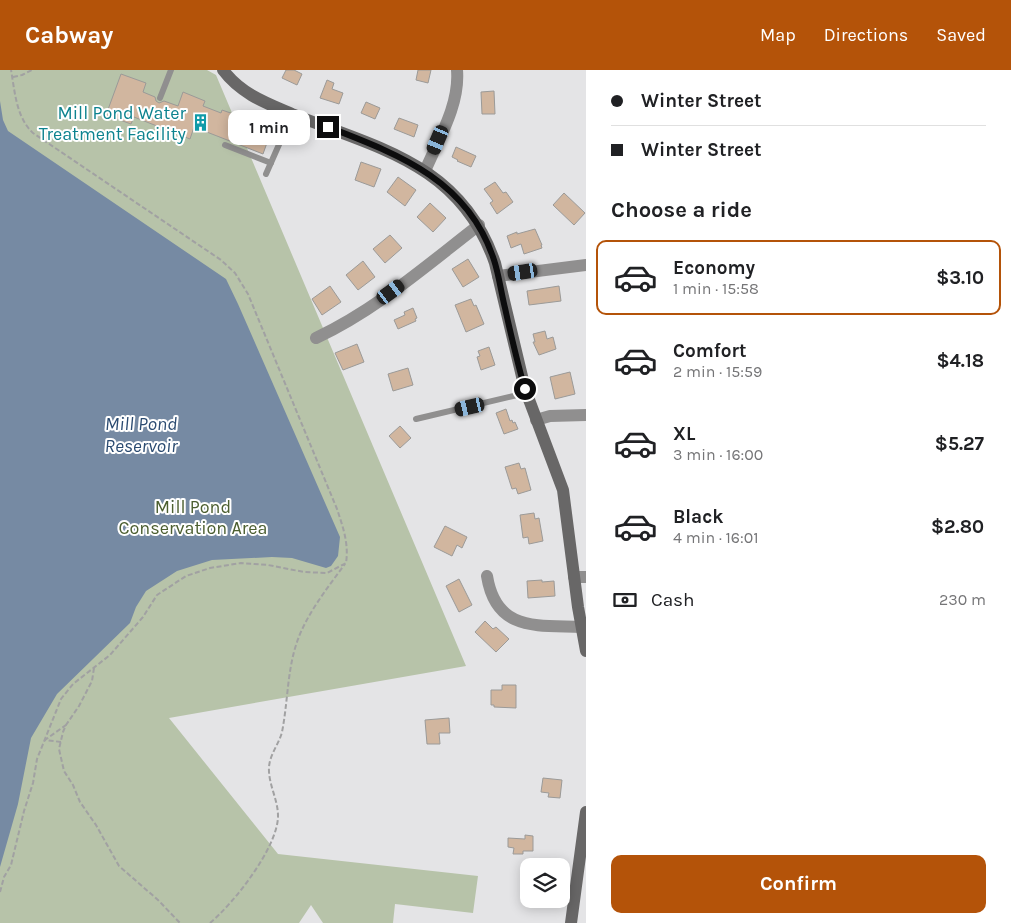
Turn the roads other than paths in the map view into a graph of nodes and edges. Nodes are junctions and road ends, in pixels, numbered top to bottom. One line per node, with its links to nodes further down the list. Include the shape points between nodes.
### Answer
1 (171, 70): 4 (lane)
2 (223, 70): 5 (street, via 250,95)
3 (457, 70): 8 (street, via 451,109)
4 (160, 98)
5 (300, 117): 7 (lane, via 295,127 281,140); 8 (street, via 390,151)
6 (224, 145): 7 (lane)
7 (271, 163): 9 (lane)
8 (425, 171): 10 (street, via 457,199)
9 (266, 174)
10 (479, 225): 12 (street); 13 (street, via 381,300)
11 (586, 265): 12 (street)
12 (498, 276): 14 (street)
13 (316, 338)
14 (526, 393): 16 (lane); 17 (street)
15 (586, 415): 17 (street, via 550,416)
16 (416, 418)
17 (536, 420): 19 (street, via 564,490)
18 (487, 576): 20 (street, via 496,602 514,620 527,624)
19 (580, 577): 20 (street)
20 (581, 627): 21 (street)
21 (586, 651)
22 (586, 812): 23 (street)
23 (571, 923)

